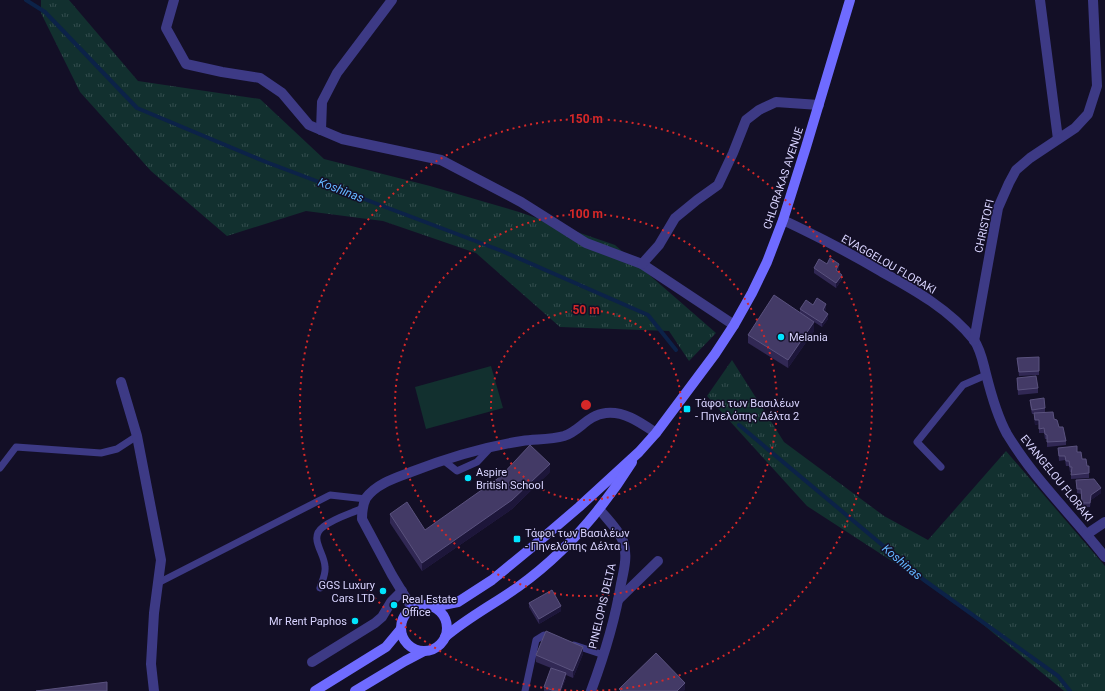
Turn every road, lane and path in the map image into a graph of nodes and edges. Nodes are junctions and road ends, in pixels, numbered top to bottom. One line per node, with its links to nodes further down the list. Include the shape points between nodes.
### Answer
1 (174, 0): 7 (street, via 166,28 186,64 260,78 282,93 309,125)
2 (392, 0): 7 (street, via 337,73 322,102)
3 (850, 0): 6 (main road, CHLORAKAS AVENUE)
4 (1040, 0): 8 (street)
5 (1093, 0): 8 (street, CHRISTOFI, via 1097,86 1088,114 1075,128)
6 (819, 105): 9 (main road, CHLORAKAS AVENUE); 10 (street, via 776,102 746,120 718,185 674,218 659,244)
7 (321, 130): 10 (street, via 342,139 441,160 521,202 586,244)
8 (1058, 139): 12 (street, CHRISTOFI, via 1016,170 998,208)
9 (783, 220): 11 (main road, CHLORAKAS AVENUE, via 761,275); 12 (street, EVAGGELOU FLORAKI, via 852,254 919,292 941,308)
10 (642, 264): 11 (street)
11 (734, 325): 15 (main road, CHLORAKAS AVENUE)
12 (974, 341): 13 (street, EVANGELOU FLORAKI)
13 (986, 375): 20 (lane, via 963,385 917,442); 25 (street, EVANGELOU FLORAKI, via 1006,433 1031,469)
14 (121, 382): 16 (street)
15 (656, 433): 17 (street, via 630,417 607,412 588,419 566,435); 18 (main road, CHLORAKAS AVENUE)
16 (137, 436): 21 (lane, via 117,449 101,452 16,447); 28 (street, via 161,560)
17 (492, 446): 19 (street); 19 (lane, via 478,462 457,471)
18 (639, 452): 23 (main road); 32 (main road, via 500,574 458,602)
19 (443, 460): 22 (street, via 388,481 375,489)
20 (941, 467)
21 (0, 468)
22 (364, 504): 28 (lane, via 330,495); 29 (lane, via 318,532 316,540 326,569); 30 (street, via 362,519 365,527)
23 (599, 509): 31 (street, PINELOPIS DELTA, via 623,541 626,554); 35 (main road, via 539,570)
24 (1105, 522): 25 (street)
25 (1088, 534): 26 (street, EVANGELOU FLORAKI)
26 (1105, 557)
27 (658, 561): 31 (street)
28 (158, 583): 41 (street, via 152,664)
29 (320, 588)
30 (402, 592): 33 (street); 40 (street, via 375,623)
31 (618, 600): 39 (street, PINELOPIS DELTA)
32 (433, 607): 33 (main road, via 419,605); 35 (main road, via 444,617)
33 (412, 608): 34 (main road, via 401,621)
34 (401, 629): 38 (main road, via 402,636 411,647); 42 (main road, via 386,647)
35 (445, 637): 38 (main road, via 436,647)
36 (559, 640): 44 (lane, via 544,635 536,640)
37 (567, 643): 39 (lane)
38 (424, 651): 43 (main road)
39 (604, 655): 45 (street, PINELOPIS DELTA)
40 (312, 662)
41 (154, 691)
42 (315, 691)
43 (355, 691)
44 (525, 691)
45 (591, 691)

